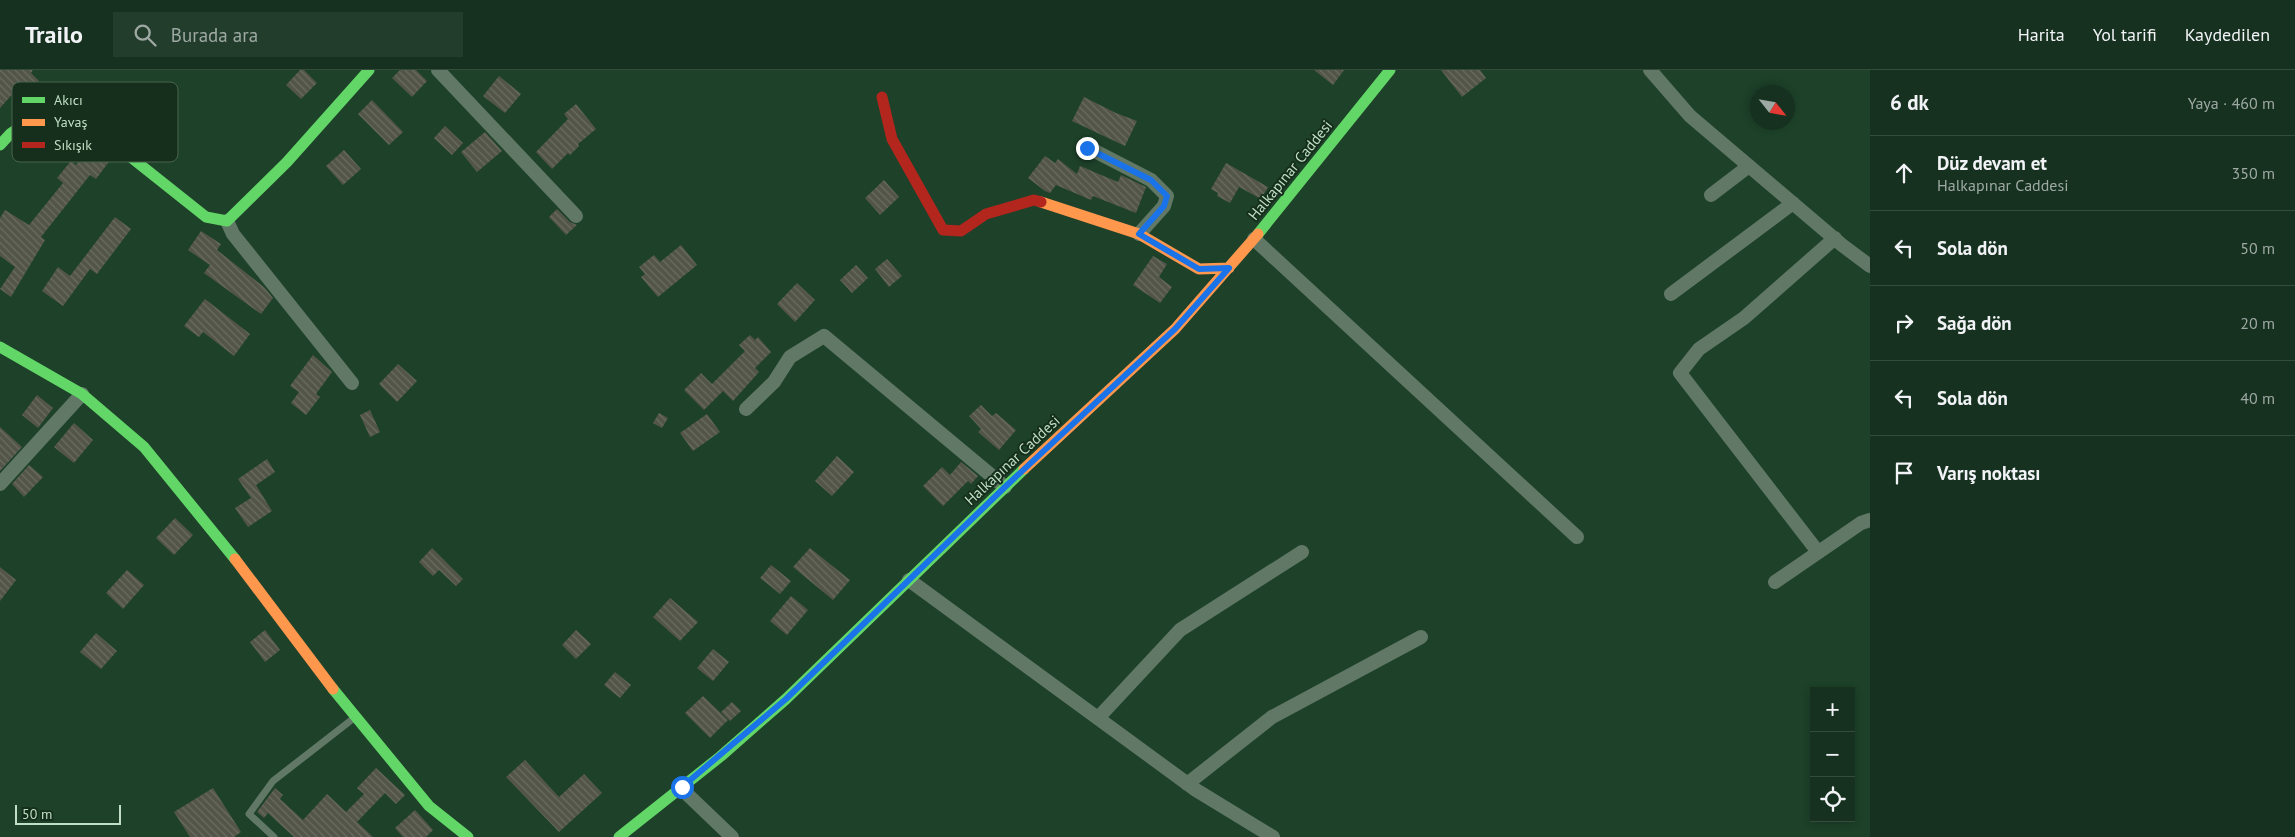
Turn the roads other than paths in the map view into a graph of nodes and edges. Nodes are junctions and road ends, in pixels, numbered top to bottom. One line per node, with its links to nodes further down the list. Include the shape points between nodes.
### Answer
1 (369, 70): 14 (street, via 288,162)
2 (438, 70): 13 (street)
3 (1390, 70): 17 (street, Halkapınar Caddesi)
4 (1650, 70): 10 (street, via 1690,116)
5 (882, 97): 15 (street, via 892,139 943,230 960,231 986,214 1034,200)
6 (12, 132): 7 (street)
7 (0, 146)
8 (1087, 148): 15 (street, via 1151,180 1167,196 1164,206)
9 (137, 162): 14 (street, via 206,217)
10 (1749, 166): 11 (street); 12 (street)
11 (1712, 195)
12 (1793, 203): 16 (street); 20 (street)
13 (576, 216)
14 (227, 221): 22 (street, via 233,234)
15 (1139, 234): 19 (street, via 1199,269)
16 (1835, 238): 18 (street); 30 (street, via 1744,318 1699,349 1680,373)
17 (1254, 239): 19 (street, Halkapınar Caddesi); 28 (street)
18 (1870, 266)
19 (1229, 268): 26 (street, Halkapınar Caddesi, via 1175,329)
20 (1671, 294)
21 (0, 347): 23 (street)
22 (352, 383)
23 (82, 394): 25 (street); 34 (street, via 144,447 222,542)
24 (746, 409): 26 (street, via 774,382 790,357 824,336)
25 (0, 484)
26 (1005, 487): 31 (street, Halkapınar Caddesi)
27 (1870, 520): 30 (street, via 1860,523)
28 (1577, 537)
29 (1302, 552): 35 (street, via 1180,630)
30 (1818, 552): 32 (street)
31 (909, 580): 35 (street); 40 (street, Halkapınar Caddesi, via 786,699)
32 (1775, 582)
33 (1421, 637): 36 (street, via 1272,717)
34 (355, 717): 38 (lane, via 273,782 249,814); 39 (street, via 429,806)
35 (1098, 718): 36 (street)
36 (1187, 784): 42 (street)
37 (688, 795): 41 (street)
38 (274, 837)
39 (468, 837)
40 (619, 837)
41 (732, 837)
42 (1273, 837)

